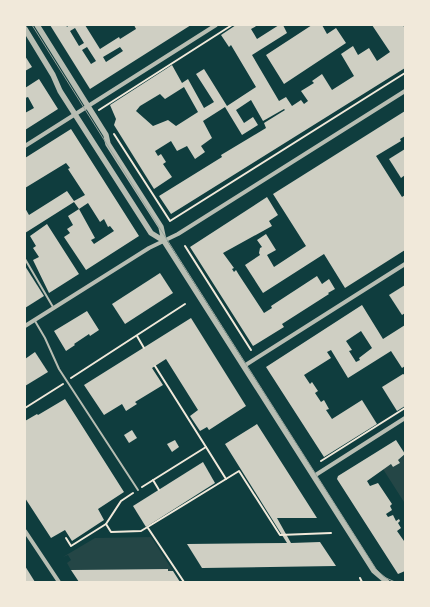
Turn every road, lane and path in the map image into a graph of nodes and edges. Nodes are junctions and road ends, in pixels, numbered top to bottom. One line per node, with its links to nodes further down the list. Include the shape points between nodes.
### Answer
1 (38, 25): 7 (street)
2 (216, 25): 7 (street)
3 (232, 25): 8 (path, via 98,109)
4 (25, 29): 9 (street)
5 (405, 73): 10 (path, via 170,221)
6 (405, 91): 12 (street)
7 (88, 107): 9 (street); 12 (street, via 160,227)
8 (101, 114)
9 (75, 115): 11 (street); 12 (street, via 151,233)
10 (112, 131)
11 (25, 146)
12 (164, 241): 17 (street); 24 (street)
13 (185, 246): 22 (path)
14 (25, 260): 17 (lane)
15 (405, 264): 24 (street)
16 (185, 304): 20 (path)
17 (54, 308): 18 (street)
18 (35, 320): 19 (street); 25 (lane)
19 (25, 326)
20 (137, 336): 21 (path); 25 (path)
21 (144, 348)
22 (251, 350)
23 (155, 366): 29 (path)
24 (244, 366): 31 (street)
25 (67, 381): 26 (path); 34 (lane)
26 (25, 408)
27 (405, 408): 30 (path)
28 (405, 418): 31 (street)
29 (206, 447): 32 (path); 33 (path)
30 (321, 461)
31 (314, 476): 45 (street, via 374,570)
32 (226, 479): 37 (path); 39 (path, via 239,471 280,535)
33 (153, 480): 34 (path); 35 (path)
34 (138, 490): 36 (path, via 121,501)
35 (159, 490)
36 (106, 524): 37 (path, via 111,532 141,531); 40 (path, via 71,546)
37 (148, 527): 42 (path)
38 (25, 531): 41 (street)
39 (331, 533)
40 (66, 538)
41 (59, 582)
42 (184, 582)
43 (359, 582): 44 (path, via 360,578)
44 (362, 582)
45 (387, 582)

